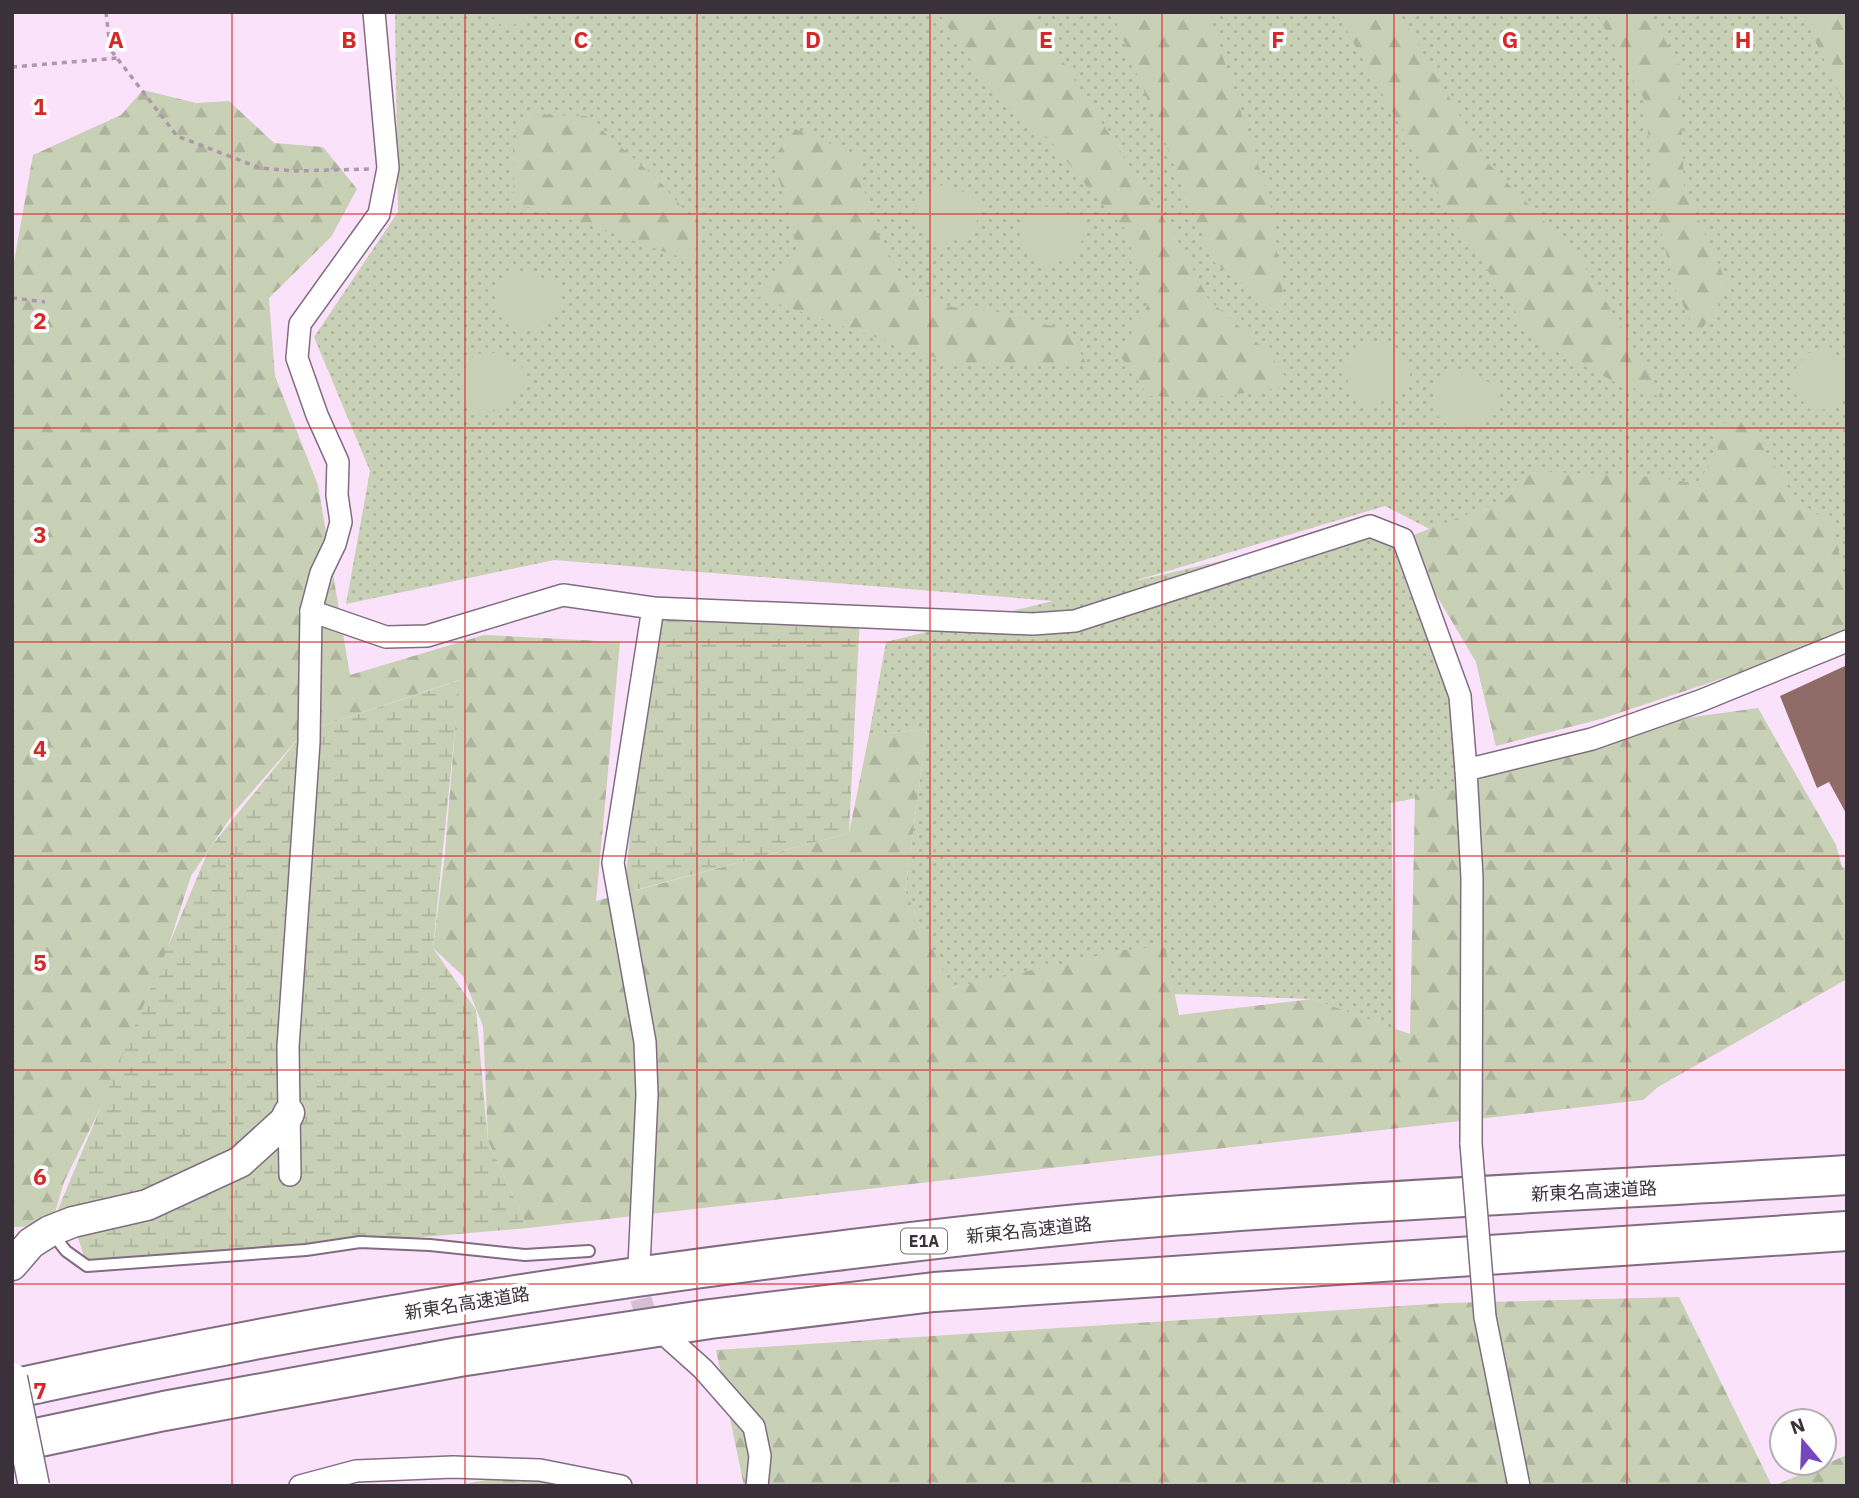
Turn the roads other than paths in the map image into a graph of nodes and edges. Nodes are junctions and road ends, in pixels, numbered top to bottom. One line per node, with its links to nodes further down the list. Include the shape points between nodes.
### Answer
1 (374, 12): 3 (street, via 388,168 379,214 300,324 297,358 338,462 341,522)
2 (653, 608): 3 (street, via 564,595 427,636 386,637); 5 (street, via 1033,624 1075,621 1370,526 1403,539 1460,696); 13 (street, via 613,863 645,1042)
3 (311, 611): 6 (street, via 309,742 288,1047)
4 (1847, 641): 5 (street, via 1592,739)
5 (1466, 770): 22 (street, bridge, via 1472,878 1471,1144 1485,1317)
6 (289, 1113): 7 (street); 9 (street, via 240,1162 147,1205)
7 (290, 1175)
8 (1847, 1175): 16 (highway, 新東名高速道路 / E1A, via 1168,1216 908,1242 450,1304 178,1353)
9 (50, 1231): 11 (lane, via 66,1251 87,1266 360,1242 525,1255); 12 (street, via 31,1243)
10 (1847, 1231): 17 (highway, via 934,1292 710,1319 460,1357)
11 (589, 1251)
12 (12, 1265)
13 (639, 1266)
14 (665, 1335): 21 (street, via 703,1369 754,1427 760,1456)
15 (12, 1378): 18 (street, bridge)
16 (12, 1389)
17 (12, 1443)
18 (34, 1486)
19 (300, 1486): 20 (street, via 356,1471 453,1467 540,1470)
20 (621, 1486)
21 (757, 1486)
22 (1519, 1486)

